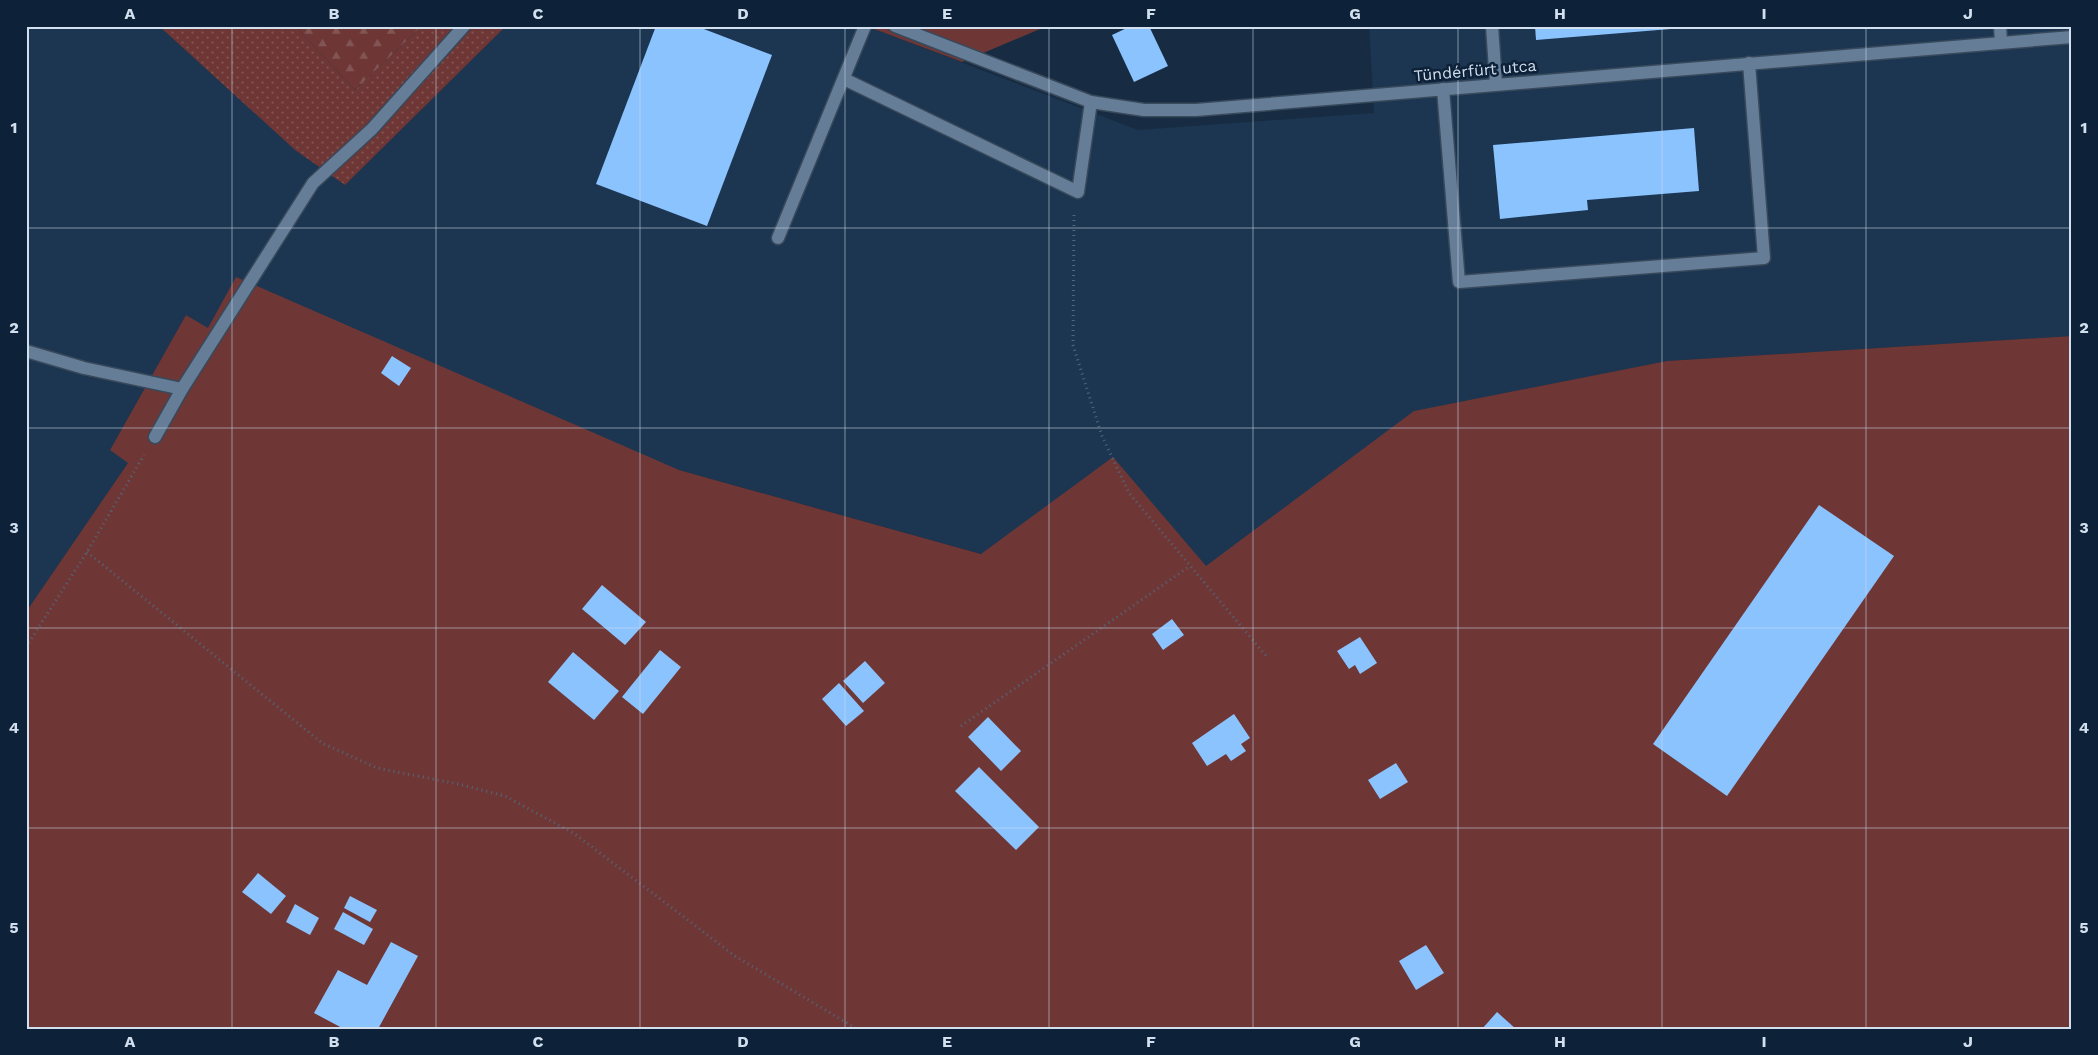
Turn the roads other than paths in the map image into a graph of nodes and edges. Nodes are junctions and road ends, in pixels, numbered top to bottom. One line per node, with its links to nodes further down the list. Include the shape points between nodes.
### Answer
1 (464, 26): 15 (street, via 372,129 313,183)
2 (865, 26): 9 (street)
3 (895, 26): 12 (street, Tündérfürt utca)
4 (1492, 26): 10 (street)
5 (2000, 26): 7 (street)
6 (2072, 37): 7 (street, Tündérfürt utca)
7 (2001, 42): 8 (street, Tündérfürt utca)
8 (1749, 63): 10 (street, Tündérfürt utca); 11 (street, via 1764,258 1459,282)
9 (844, 79): 12 (street, via 1078,192); 13 (street)
10 (1496, 84): 11 (street, Tündérfürt utca)
11 (1443, 89): 12 (street, Tündérfürt utca, via 1196,110 1144,110)
12 (1091, 102)
13 (778, 238)
14 (26, 351): 15 (street, via 84,368)
15 (182, 389): 16 (street)
16 (155, 437)

